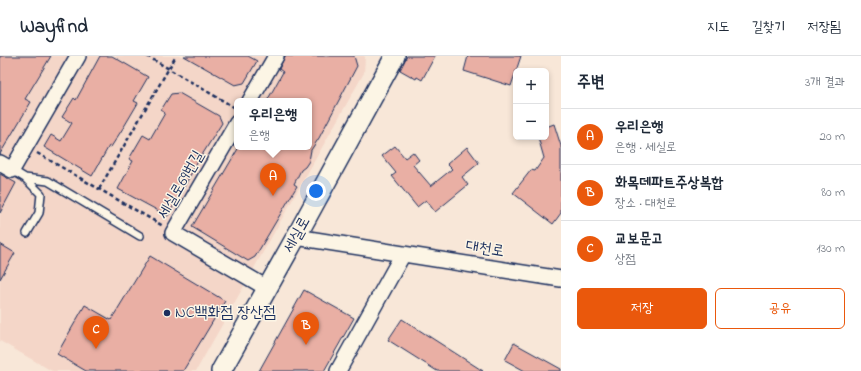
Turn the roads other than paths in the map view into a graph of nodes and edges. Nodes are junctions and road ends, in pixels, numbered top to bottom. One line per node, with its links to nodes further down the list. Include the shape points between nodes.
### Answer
1 (78, 56): 6 (street, via 26,147)
2 (276, 56): 4 (street)
3 (394, 56): 10 (street, 세실로)
4 (252, 98)
5 (234, 128): 13 (street, 세실로69번길, via 173,233)
6 (6, 167): 7 (lane)
7 (25, 178): 8 (lane, via 41,194 39,213); 9 (lane, via 48,180)
8 (27, 234)
9 (140, 236)
10 (296, 237): 11 (street, 대천로); 13 (street, 세실로)
11 (403, 254): 12 (street, 대천로); 15 (street)
12 (561, 279)
13 (267, 288): 14 (street, 세실로)
14 (221, 371)
15 (338, 371)

